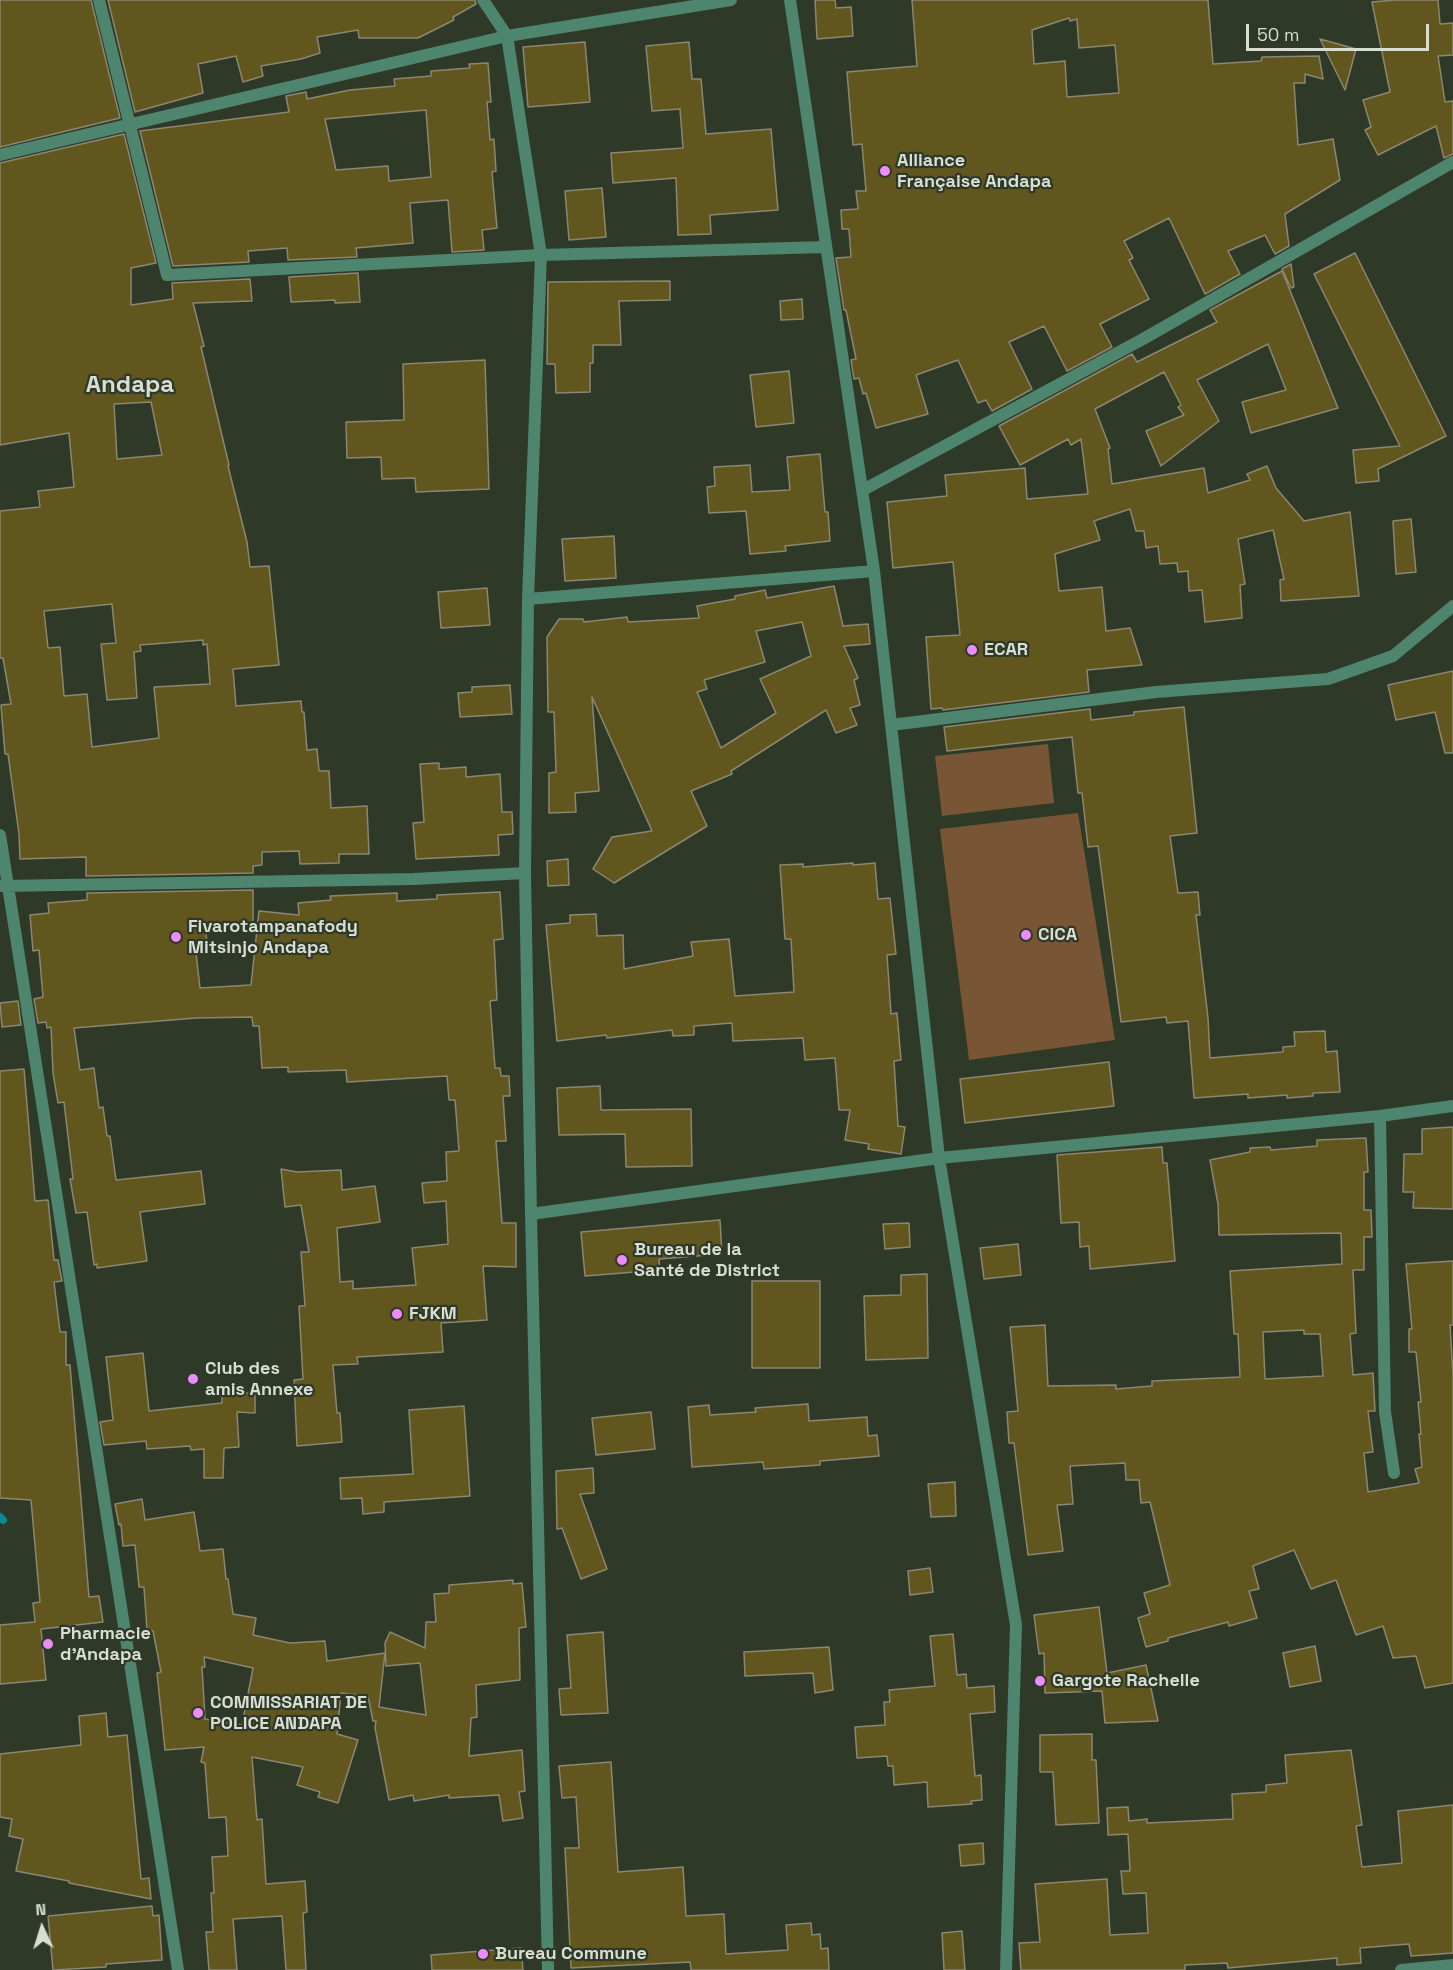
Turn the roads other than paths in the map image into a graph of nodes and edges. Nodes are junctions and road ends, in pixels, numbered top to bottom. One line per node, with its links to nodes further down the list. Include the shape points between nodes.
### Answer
1 (99, 0): 6 (street)
2 (483, 0): 5 (street)
3 (731, 0): 5 (street)
4 (790, 0): 9 (street)
5 (507, 36): 6 (street); 10 (street)
6 (129, 124): 7 (street); 10 (street, via 166,275)
7 (0, 155)
8 (1453, 162): 11 (street, via 1143,339)
9 (826, 247): 10 (street); 11 (street)
10 (541, 255): 13 (street)
11 (863, 490): 12 (street)
12 (874, 571): 13 (street); 15 (street)
13 (528, 599): 17 (street)
14 (1453, 606): 15 (street, via 1393,656 1328,680 1156,692)
15 (891, 725): 21 (street)
16 (0, 835): 18 (street)
17 (525, 873): 18 (street, via 414,879); 22 (street)
18 (4, 886): 25 (street)
19 (1453, 1106): 20 (street)
20 (1380, 1116): 21 (street); 23 (street, via 1385,1412)
21 (939, 1158): 22 (street); 27 (street, via 1016,1625)
22 (531, 1214): 26 (street)
23 (1394, 1473)
24 (1453, 1965): 28 (street)
25 (178, 1970)
26 (548, 1970)
27 (1006, 1970)
28 (1401, 1970)

